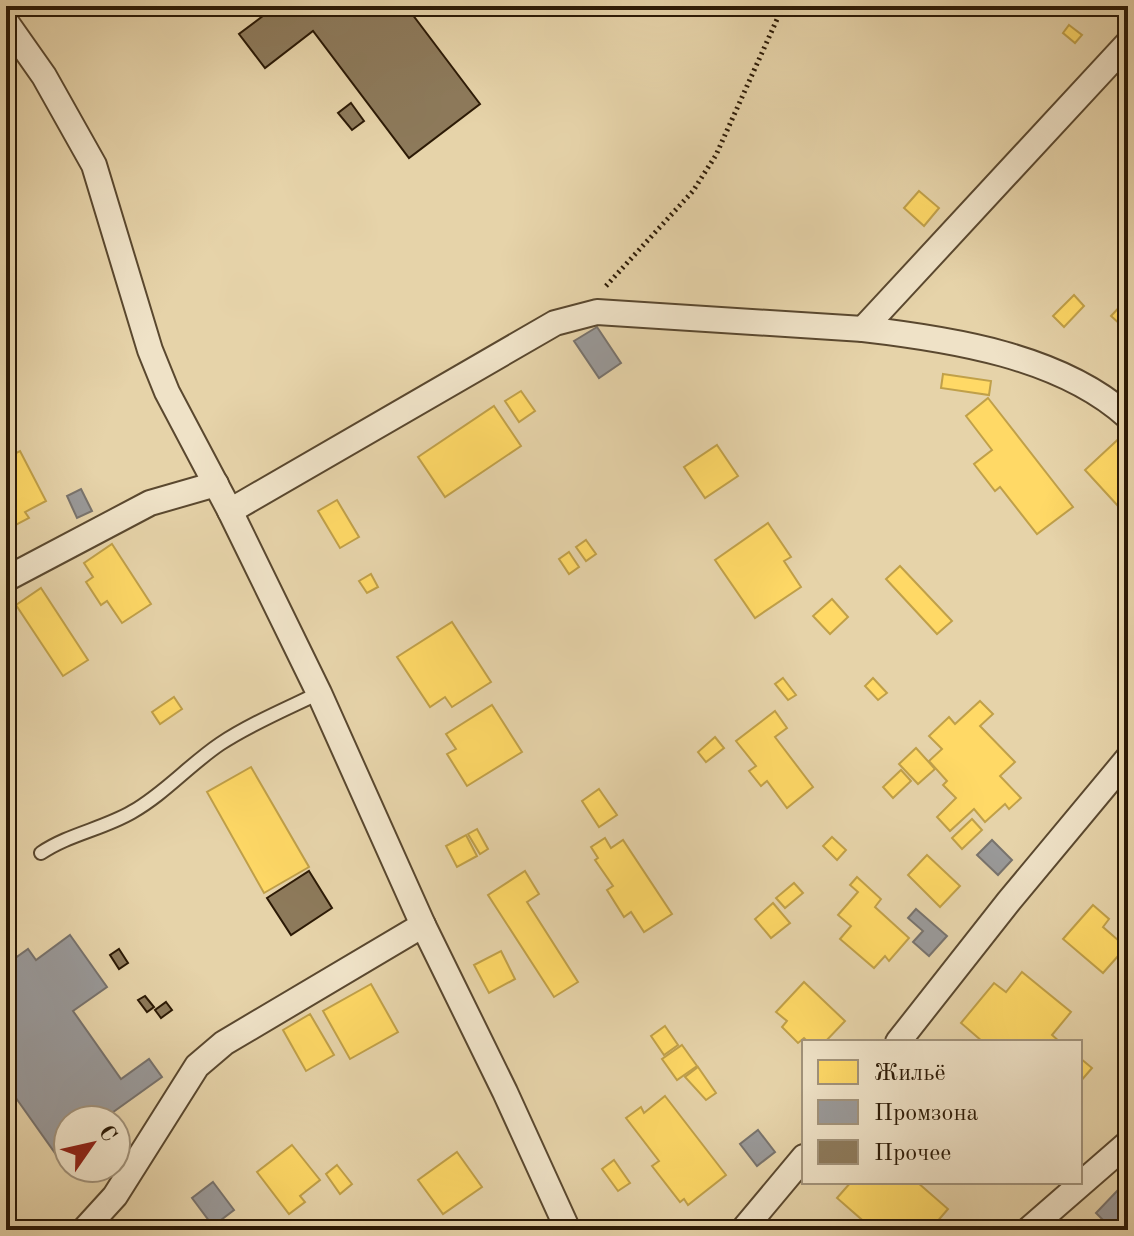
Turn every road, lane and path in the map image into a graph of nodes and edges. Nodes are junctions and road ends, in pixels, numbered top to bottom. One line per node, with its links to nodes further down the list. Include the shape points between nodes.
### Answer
1 (783, 6): 4 (path, via 716,155 693,191)
2 (6, 22): 7 (street, via 44,76 94,165 150,350)
3 (1128, 43): 5 (street)
4 (582, 314): 5 (street); 8 (street, via 555,323)
5 (863, 329): 6 (street, via 925,336 1032,364 1079,383)
6 (1128, 417)
7 (216, 484): 8 (street); 9 (street, via 150,503)
8 (230, 511): 10 (street)
9 (6, 579)
10 (319, 693): 12 (lane, via 222,743 150,802); 13 (street)
11 (1128, 758): 14 (street)
12 (41, 853)
13 (423, 925): 19 (street, via 224,1043 197,1066 123,1185); 20 (street)
14 (900, 1040)
15 (1128, 1143): 17 (street)
16 (802, 1159): 21 (street)
17 (1082, 1183)
18 (1081, 1184): 22 (street)
19 (84, 1230)
20 (568, 1230)
21 (743, 1230)
22 (1028, 1230)

